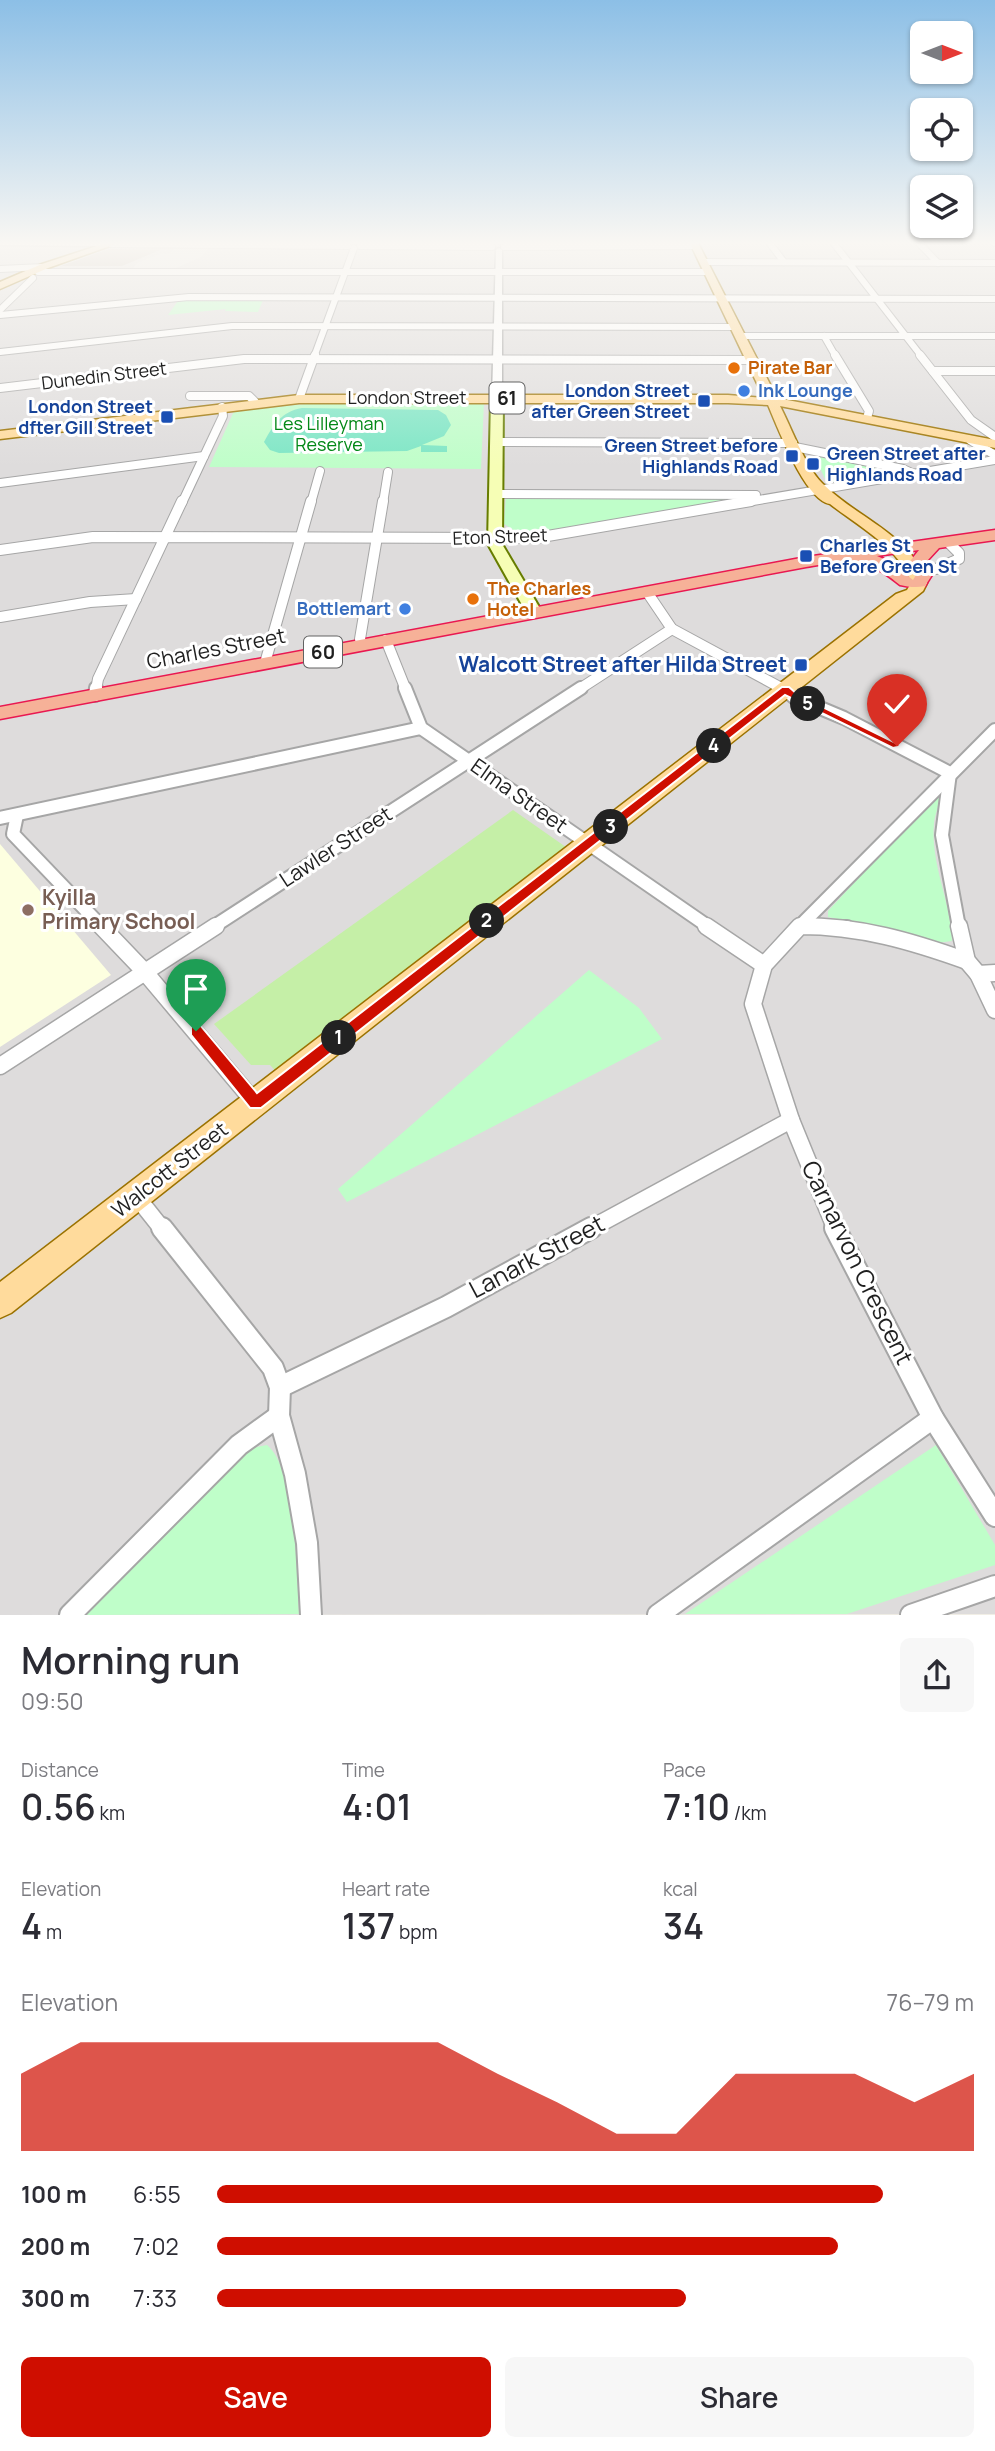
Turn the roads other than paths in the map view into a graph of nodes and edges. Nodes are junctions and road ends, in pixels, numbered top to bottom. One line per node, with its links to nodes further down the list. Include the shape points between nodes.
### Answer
1 (328, 316): 5 (street)
2 (498, 316): 6 (street)
3 (731, 316): 7 (main road)
4 (891, 316): 9 (street)
5 (324, 326): 6 (street); 11 (street, via 232,326); 12 (street)
6 (498, 327): 7 (street); 13 (street)
7 (739, 331): 8 (street); 14 (main road)
8 (824, 336): 9 (street); 24 (street)
9 (906, 336): 10 (street); 15 (street)
10 (995, 336)
11 (0, 352)
12 (312, 359): 13 (street, Dunedin Street); 17 (street, Dunedin Street, via 237,360); 20 (street)
13 (497, 359): 14 (street, Dunedin Street); 19 (street)
14 (753, 360): 21 (main road)
15 (933, 371): 16 (street); 26 (street)
16 (995, 371)
17 (0, 388)
18 (190, 396): 22 (street, London Street, via 249,396)
19 (498, 398): 20 (main road, London Street / 61); 21 (main road, London Street / 61); 27 (main road)
20 (299, 399): 22 (main road, London Street / 61)
21 (771, 399): 24 (main road, London Street / 61); 28 (main road)
22 (255, 402): 23 (main road, London Street / 61)
23 (222, 407): 25 (main road, London Street / 61); 29 (street, via 223,416)
24 (869, 417): 26 (main road, London Street / 61)
25 (0, 435)
26 (982, 435): 30 (street)
27 (498, 442): 28 (street); 36 (main road)
28 (794, 445): 33 (street); 35 (main road)
29 (204, 456): 34 (street); 40 (street)
30 (995, 458): 33 (street, Eton Street)
31 (320, 471): 41 (street)
32 (388, 472): 42 (street)
33 (915, 475): 35 (street, Eton Street)
34 (0, 483)
35 (819, 489): 37 (street, Eton Street); 45 (main road)
36 (498, 494): 37 (street, via 751,495); 43 (main road)
37 (770, 499): 43 (street, Eton Street, via 548,536)
38 (995, 524): 45 (highway, Charles Street / 60)
39 (995, 535): 44 (highway, Charles Street / 60)
40 (166, 537): 41 (street, Eton Street); 46 (street, Eton Street, via 93,537); 51 (street)
41 (300, 538): 42 (street, Eton Street); 57 (street)
42 (378, 538): 43 (street, Eton Street); 56 (street)
43 (496, 538): 52 (main road, via 496,549)
44 (941, 544): 45 (highway, Charles Street / 60); 48 (street, via 959,553 958,559); 49 (highway, via 919,559 924,575)
45 (888, 548): 47 (highway, Charles Street / 60); 49 (main road, via 915,570)
46 (0, 550)
47 (853, 554): 49 (highway, via 878,561); 50 (highway, Charles Street / 60)
48 (936, 569)
49 (909, 587): 58 (main road, Walcott Street)
50 (647, 592): 52 (highway, Charles Street / 60); 54 (street)
51 (136, 599): 53 (street); 59 (street, via 98,679)
52 (534, 612): 55 (highway, Charles Street / 60)
53 (0, 617)
54 (672, 629): 58 (street); 64 (street, Lawler Street)
55 (386, 640): 56 (highway, Charles Street / 60); 62 (street)
56 (362, 645): 57 (highway, Charles Street / 60)
57 (265, 663): 59 (highway, Charles Street / 60)
58 (785, 690): 61 (street); 68 (main road, Walcott Street)
59 (95, 695): 60 (highway, Charles Street / 60)
60 (0, 713)
61 (844, 718): 65 (street)
62 (421, 728): 64 (street, Elma Street); 66 (street)
63 (995, 730): 65 (street, Carnarvon Crescent)
64 (467, 761): 68 (street, Elma Street); 72 (street, Lawler Street)
65 (950, 772): 69 (street, Carnarvon Crescent); 71 (street, via 942,835)
66 (17, 815): 67 (street); 72 (street, via 13,834)
67 (0, 818)
68 (587, 845): 70 (street, Elma Street); 76 (main road, Walcott Street)
69 (800, 926): 70 (street, Carnarvon Crescent); 71 (street, via 874,929 916,941)
70 (764, 965): 77 (street, Carnarvon Crescent, via 753,1004)
71 (972, 967): 73 (street); 74 (street)
72 (144, 971): 75 (street, Lawler Street); 76 (street)
73 (995, 973)
74 (995, 1010)
75 (0, 1066)
76 (256, 1103): 78 (main road, Walcott Street)
77 (791, 1120): 80 (street, Lanark Street, via 446,1307); 82 (street, Carnarvon Crescent, via 827,1212)
78 (136, 1196): 79 (main road, Walcott Street); 80 (street, via 273,1367)
79 (0, 1302)
80 (280, 1387): 81 (street)
81 (279, 1416): 85 (street, via 239,1445); 86 (street, via 307,1544)
82 (933, 1418): 83 (street, Carnarvon Crescent); 87 (street)
83 (995, 1516)
84 (995, 1586): 88 (street)
85 (69, 1615)
86 (311, 1615)
87 (658, 1615)
88 (911, 1615)

